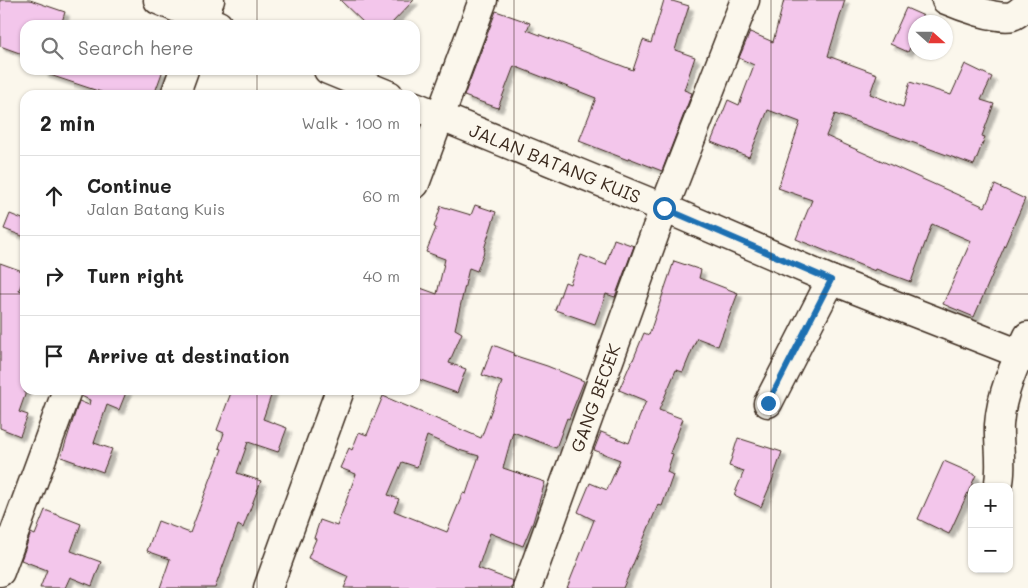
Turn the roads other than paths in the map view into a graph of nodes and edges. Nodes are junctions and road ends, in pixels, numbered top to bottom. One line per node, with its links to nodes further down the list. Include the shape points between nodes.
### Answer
1 (158, 0): 6 (street)
2 (483, 0): 12 (street)
3 (745, 0): 14 (street, GANG BECEK)
4 (946, 0): 5 (street, via 970,10 1003,17 1012,16)
5 (1028, 4)
6 (208, 17)
7 (182, 75): 9 (street)
8 (340, 75): 10 (street)
9 (177, 90)
10 (377, 90)
11 (420, 108): 12 (street, JALAN BATANG KUIS)
12 (440, 116): 13 (street); 14 (street, JALAN BATANG KUIS)
13 (420, 170)
14 (664, 208): 15 (street, JALAN BATANG KUIS); 23 (street, GANG BECEK)
15 (831, 280): 16 (street, JALAN BATANG KUIS); 19 (street)
16 (1025, 349): 20 (street, via 1000,413)
17 (65, 395): 21 (street)
18 (338, 395): 22 (street)
19 (768, 403)
20 (999, 483)
21 (0, 572)
22 (268, 588)
23 (526, 588)

